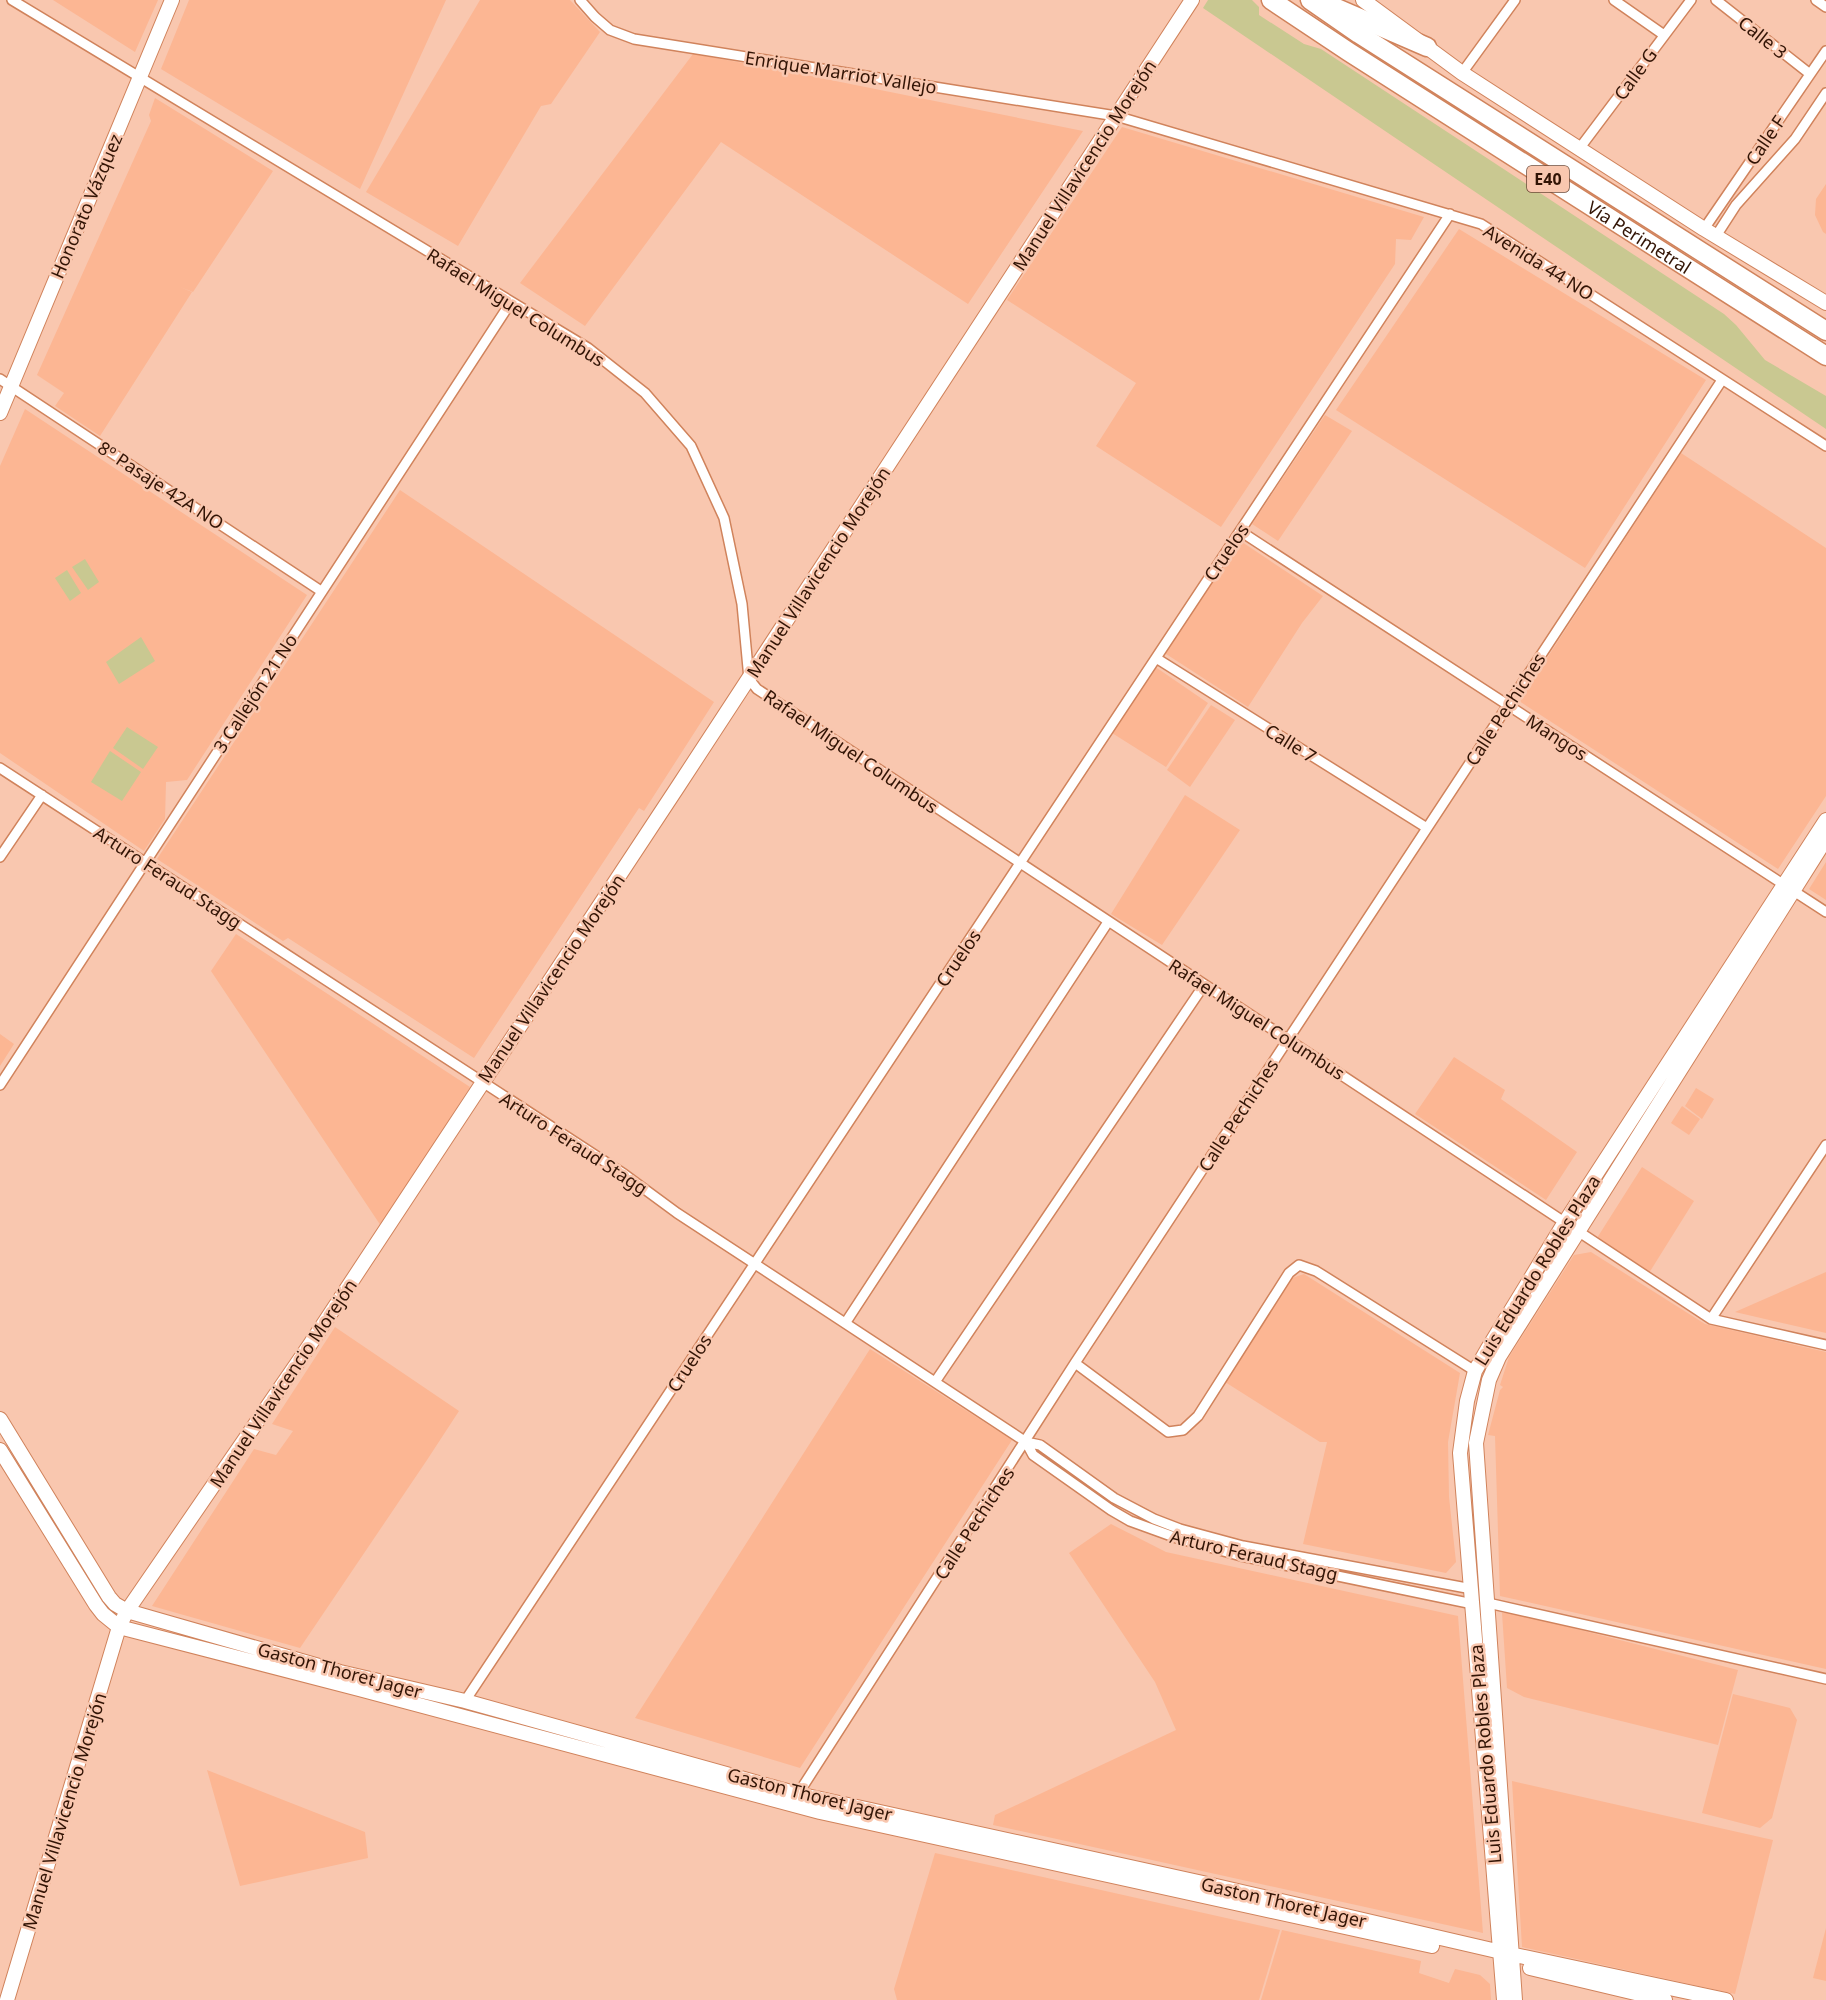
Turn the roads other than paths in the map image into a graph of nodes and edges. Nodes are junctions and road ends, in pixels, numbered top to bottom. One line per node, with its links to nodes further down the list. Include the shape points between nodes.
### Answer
1 (12, 0): 20 (street, Rafael Miguel Columbus)
2 (172, 0): 20 (street, Honorato Vázquez)
3 (580, 0): 22 (street, Enrique Marriot Vallejo, via 610,30 634,39)
4 (1192, 0): 22 (street, Manuel Villavicencio Morejón)
5 (1271, 0): 29 (highway, Vía Perimetral / E40)
6 (1310, 0): 28 (highway, Vía Perimetral / E40)
7 (1318, 0): 16 (highway)
8 (1363, 0): 16 (street)
9 (1515, 0): 18 (street)
10 (1614, 0): 15 (street)
11 (1691, 0): 15 (street, Calle G)
12 (1716, 0): 19 (street, Calle 3)
13 (1816, 0): 14 (street)
14 (1826, 7)
15 (1664, 35): 23 (street, Calle G)
16 (1427, 47): 18 (street)
17 (1826, 51): 19 (street, Calle F)
18 (1462, 73): 23 (street)
19 (1810, 74): 25 (street, Calle F)
20 (139, 78): 26 (street, Rafael Miguel Columbus); 31 (street, Honorato Vázquez)
21 (1826, 93): 25 (street, Calle F, via 1795,139)
22 (1116, 116): 24 (street, Avenida 44 NO); 37 (street, Manuel Villavicencio Morejón)
23 (1579, 149): 25 (street)
24 (1450, 214): 30 (street, Avenida 44 NO, via 1481,224); 34 (street, Cruelos)
25 (1710, 232): 27 (street)
26 (510, 302): 35 (street, 3 Callejón 21 No); 37 (street, Rafael Miguel Columbus, via 588,348 645,393 691,446 724,518 742,604)
27 (1826, 303)
28 (1826, 331)
29 (1826, 357)
30 (1722, 380): 33 (street, Avenida 44 NO); 38 (street, Calle Pechiches)
31 (6, 383): 32 (street, Honorato Vázquez); 35 (street, 8º Pasaje 42A NO)
32 (0, 413)
33 (1826, 446)
34 (1240, 531): 36 (street, Cruelos); 38 (street, Mangos)
35 (321, 591): 45 (street, 3 Callejón 21 No)
36 (1156, 658): 42 (street, Calle 7); 46 (street, Cruelos)
37 (749, 679): 46 (street, Rafael Miguel Columbus, via 757,689); 52 (street, Manuel Villavicencio Morejón)
38 (1508, 705): 42 (street, Calle Pechiches); 47 (street, Mangos)
39 (0, 768): 40 (street, Arturo Feraud Stagg)
40 (42, 795): 44 (street); 45 (street, Arturo Feraud Stagg)
41 (1826, 820): 47 (street, Luis Eduardo Robles Plaza)
42 (1427, 828): 51 (street, Calle Pechiches)
43 (1826, 839): 47 (street, Luis Eduardo Robles Plaza)
44 (0, 857)
45 (144, 861): 52 (street, Arturo Feraud Stagg); 53 (street, 3 Callejón 21 No)
46 (1020, 864): 49 (street, Rafael Miguel Columbus); 57 (street, Cruelos)
47 (1788, 888): 48 (street, Mangos); 55 (street, Luis Eduardo Robles Plaza); 56 (street, Luis Eduardo Robles Plaza)
48 (1826, 912)
49 (1108, 922): 50 (street, Rafael Miguel Columbus); 59 (street)
50 (1204, 985): 51 (street, Rafael Miguel Columbus); 63 (street)
51 (1288, 1040): 55 (street, Rafael Miguel Columbus); 61 (street, Calle Pechiches)
52 (482, 1082): 57 (street, Arturo Feraud Stagg); 70 (street, Manuel Villavicencio Morejón, via 309,1346)
53 (0, 1085)
54 (1826, 1145): 58 (street)
55 (1565, 1222): 56 (street, Rafael Miguel Columbus); 62 (street, Luis Eduardo Robles Plaza)
56 (1578, 1231): 58 (street, Rafael Miguel Columbus); 68 (street, Luis Eduardo Robles Plaza, via 1499,1357 1489,1380 1476,1443)
57 (755, 1264): 59 (street, Arturo Feraud Stagg); 73 (street, Cruelos)
58 (1711, 1319): 60 (street, Rafael Miguel Columbus)
59 (846, 1322): 63 (street, Arturo Feraud Stagg)
60 (1826, 1345)
61 (1076, 1363): 62 (street, via 1168,1431 1183,1430 1198,1416 1288,1273 1299,1265 1316,1270); 65 (street, Calle Pechiches)
62 (1475, 1371): 67 (street, Luis Eduardo Robles Plaza, via 1460,1453)
63 (935, 1382): 65 (street, Arturo Feraud Stagg)
64 (0, 1419): 70 (street, Gaston Thoret Jager, via 109,1597)
65 (1026, 1442): 67 (street, Arturo Feraud Stagg, via 1040,1445 1133,1509 1180,1529 1243,1546); 69 (street, Arturo Feraud Stagg, via 1033,1455 1130,1521 1241,1556); 74 (street, Calle Pechiches)
66 (0, 1450): 71 (street, Gaston Thoret Jager, via 96,1605)
67 (1472, 1589): 69 (street, Luis Eduardo Robles Plaza)
68 (1488, 1603): 72 (street); 75 (street, Luis Eduardo Robles Plaza)
69 (1473, 1604): 75 (street, Luis Eduardo Robles Plaza)
70 (127, 1611): 71 (street, Manuel Villavicencio Morejón); 73 (street, Gaston Thoret Jager, via 340,1672)
71 (119, 1627): 75 (street, Gaston Thoret Jager, via 786,1804); 76 (street, Manuel Villavicencio Morejón)
72 (1826, 1679)
73 (465, 1701): 74 (street, Gaston Thoret Jager)
74 (798, 1794): 75 (street, Gaston Thoret Jager, via 1203,1883)
75 (1506, 1958): 77 (street, Luis Eduardo Robles Plaza); 78 (street, Luis Eduardo Robles Plaza); 79 (street, Gaston Thoret Jager); 80 (street, Gaston Thoret Jager)
76 (7, 2000)
77 (1504, 2000)
78 (1515, 2000)
79 (1665, 2000)
80 (1726, 2000)

